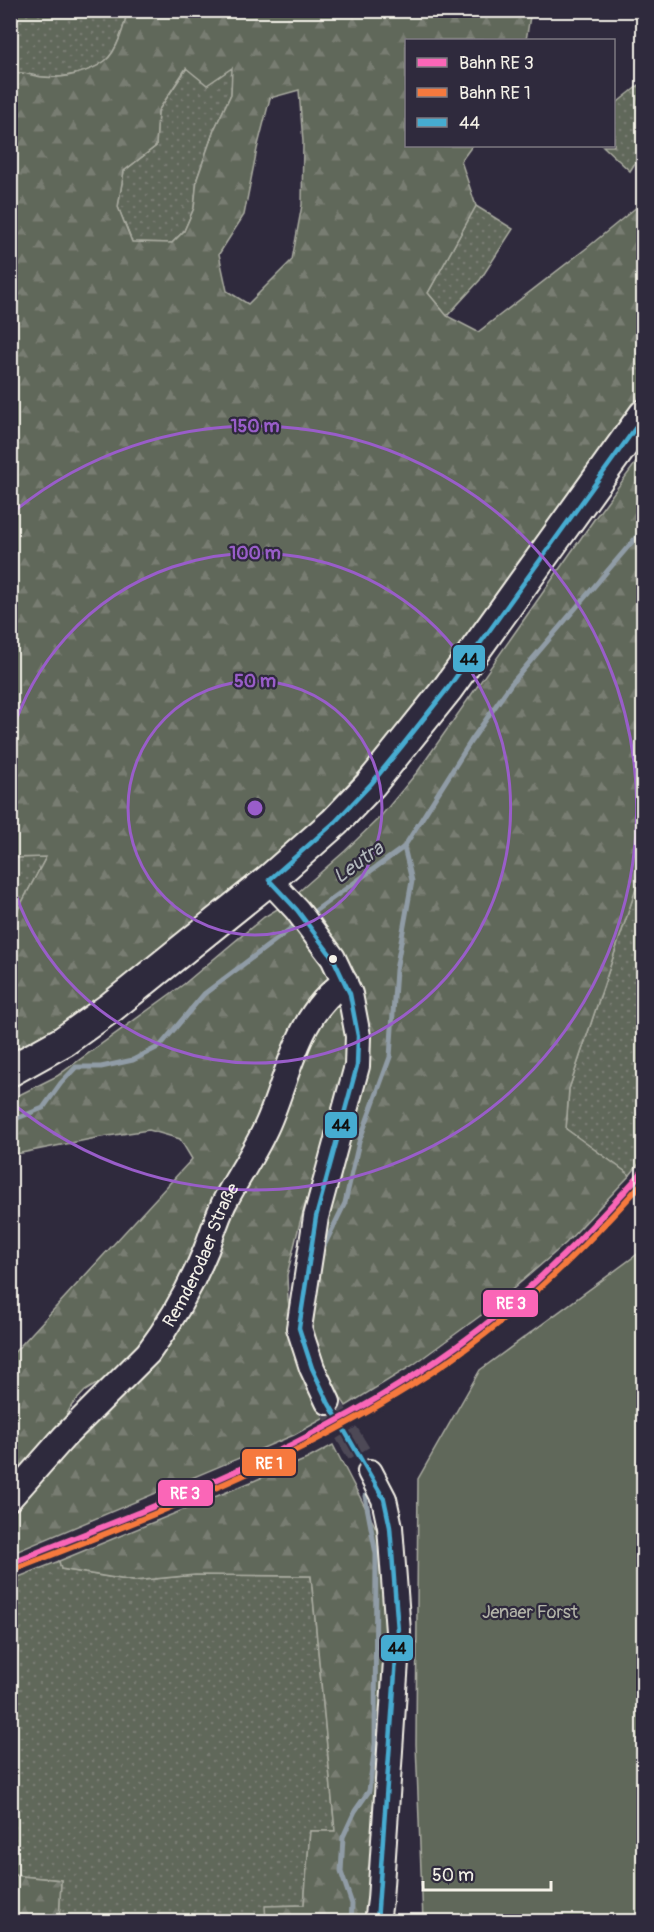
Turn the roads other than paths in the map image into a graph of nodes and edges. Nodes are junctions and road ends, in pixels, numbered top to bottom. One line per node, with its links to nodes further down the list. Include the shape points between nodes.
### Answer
1 (644, 415): 2 (main road, via 402,746 336,822)
2 (269, 880): 3 (street, via 324,944); 4 (main road, via 110,1008 64,1041)
3 (345, 982): 5 (street, via 358,1036 357,1066 316,1217 298,1328); 7 (street, Remderodaer Straße, via 327,997 299,1040 262,1137 224,1204 195,1275 159,1338)
4 (10, 1071)
5 (328, 1402)
6 (370, 1472): 8 (street, via 384,1499 390,1527 398,1631)
7 (10, 1498)
8 (377, 1922)

